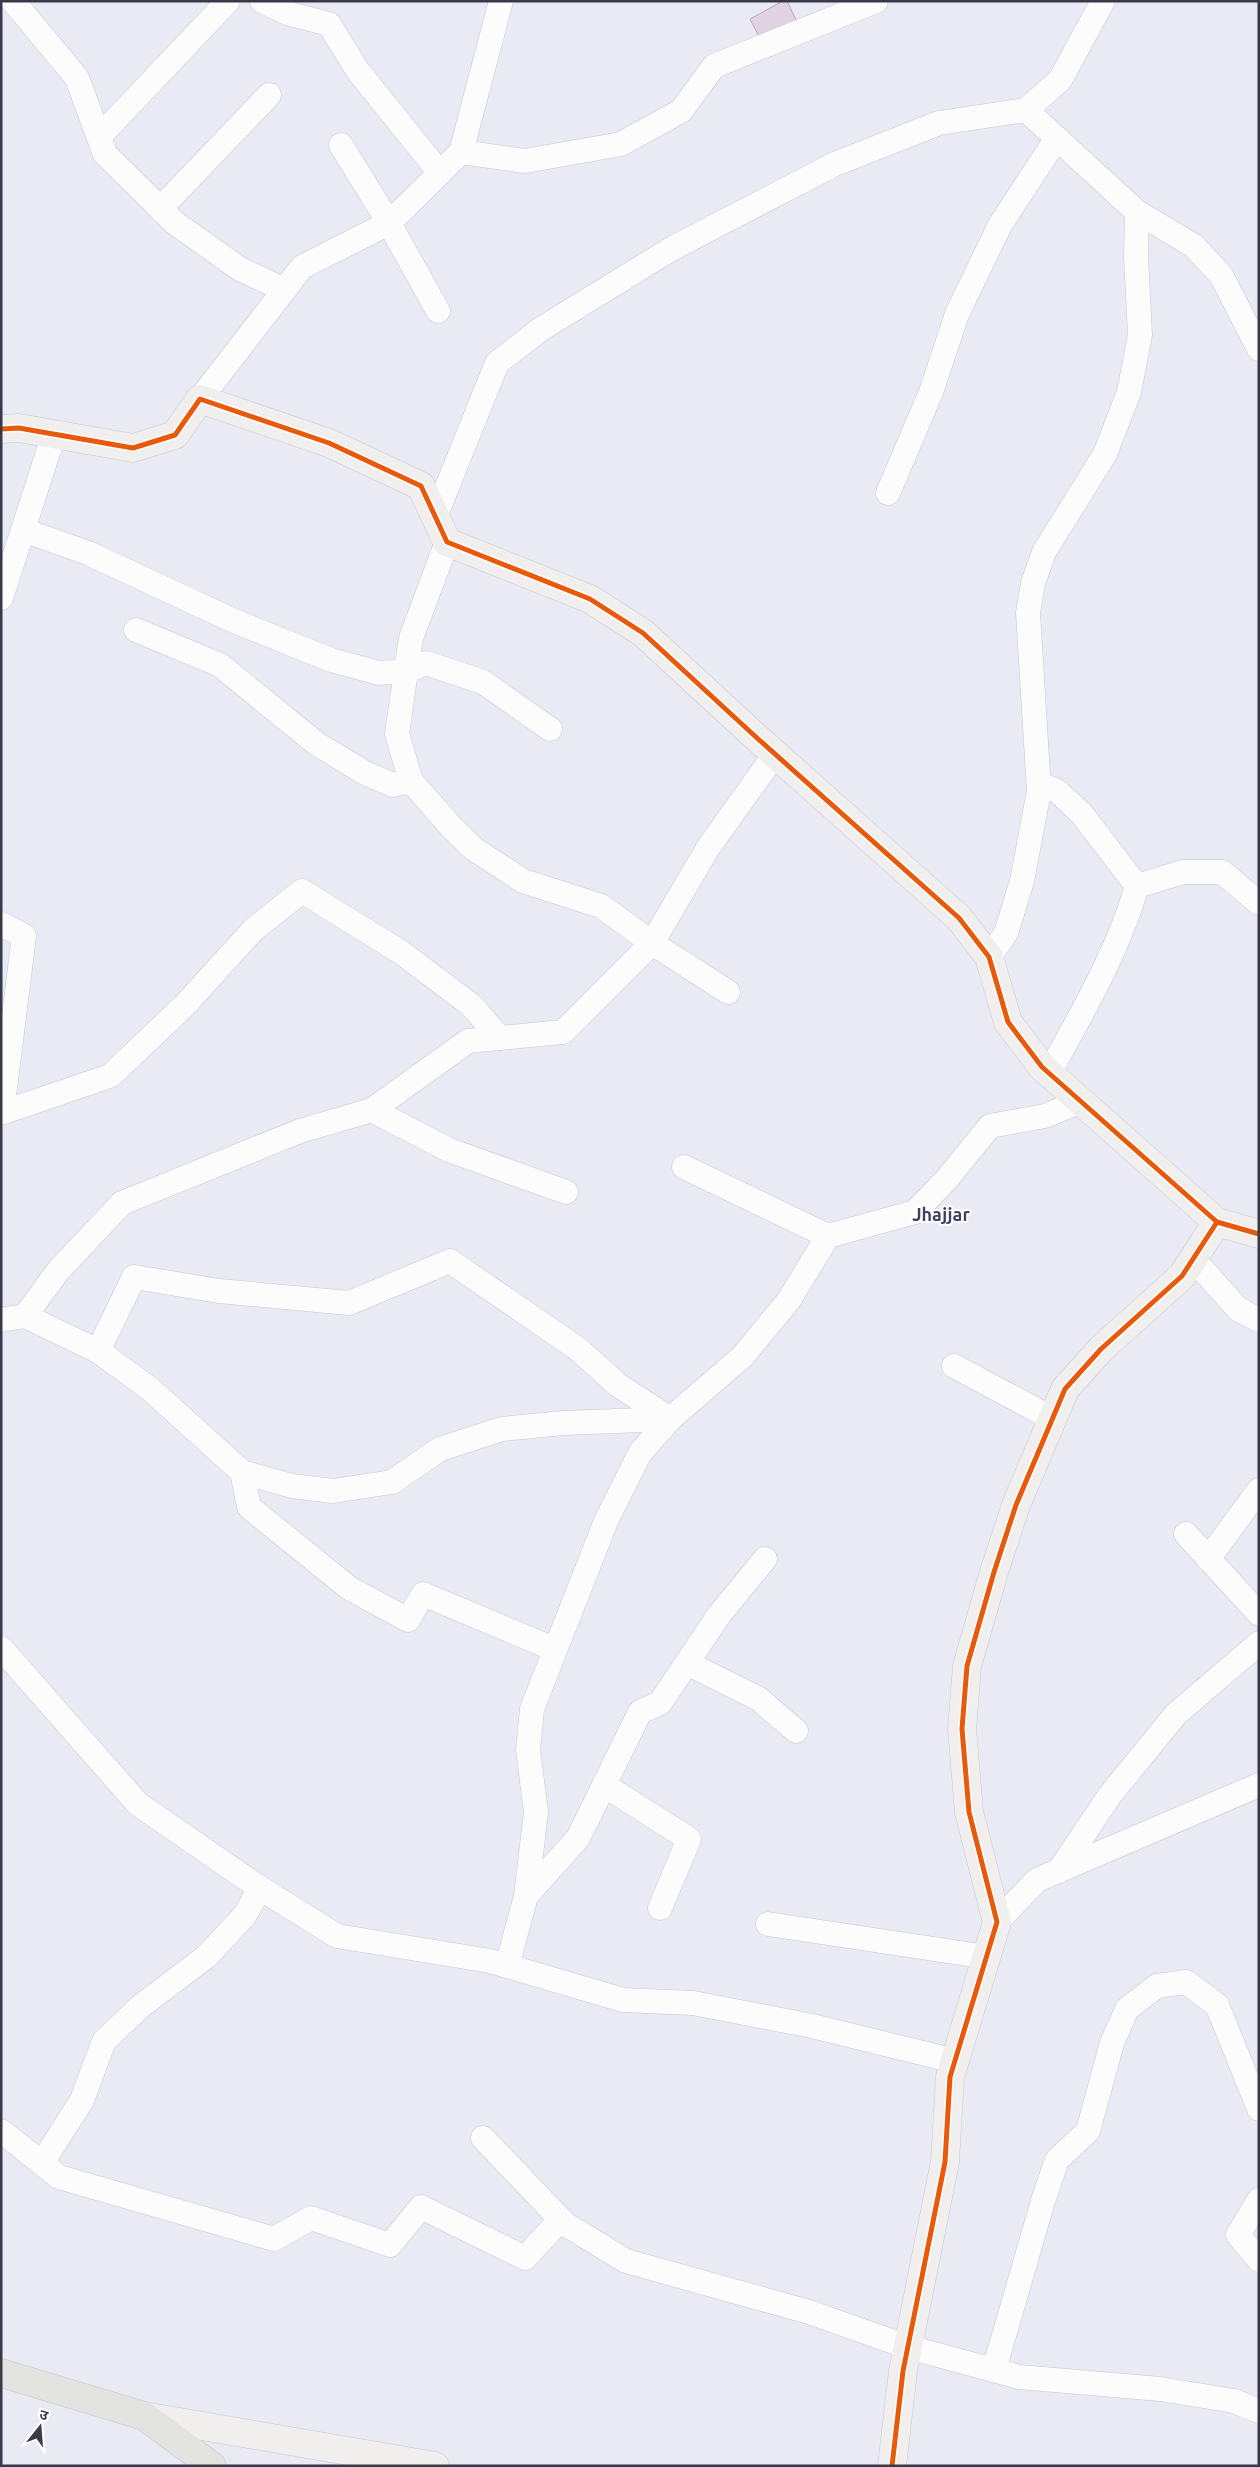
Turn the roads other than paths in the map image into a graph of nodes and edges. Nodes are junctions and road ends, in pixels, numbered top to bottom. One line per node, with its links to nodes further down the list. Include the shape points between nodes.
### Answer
1 (13, 1): 9 (street, via 77,78)
2 (228, 1): 9 (street)
3 (262, 1): 13 (street, via 290,14 329,24 358,71)
4 (876, 1): 12 (street, via 714,66 680,111 621,144 525,161)
5 (1103, 1): 8 (street, via 1060,80)
6 (500, 2): 12 (street)
7 (269, 95): 14 (street)
8 (1026, 110): 10 (street); 24 (street, via 939,123 835,164 673,248 541,329 497,362)
9 (99, 137): 14 (street, via 105,154)
10 (1057, 138): 15 (street); 23 (street, via 1000,225 957,314 931,392)
11 (341, 145): 16 (street)
12 (461, 152): 13 (street)
13 (440, 173): 16 (street)
14 (160, 209): 17 (street, via 175,224 240,269)
15 (1136, 212): 19 (street, via 1194,246 1221,275); 33 (street, via 1140,334 1129,392 1105,454 1044,552 1033,583 1028,613)
16 (389, 223): 17 (street, via 302,267); 18 (street)
17 (285, 290): 20 (street)
18 (438, 311)
19 (1259, 350)
20 (200, 399): 22 (street, via 175,435 133,448); 24 (street, via 329,442 421,486)
21 (1, 429): 22 (street, via 18,428)
22 (54, 434): 25 (street)
23 (888, 493)
24 (435, 517): 26 (street)
25 (24, 530): 27 (street); 29 (street, via 88,553 232,620 331,660 379,673)
26 (447, 542): 29 (street, via 411,638); 31 (street, via 590,599 643,633)
27 (1, 598)
28 (136, 630): 32 (street, via 220,665 310,739 365,773 393,785)
29 (406, 671): 30 (street, via 426,663 483,682); 32 (street, via 397,734)
30 (550, 729)
31 (775, 754): 37 (street, via 708,848); 38 (street, via 959,918)
32 (411, 781): 37 (street, via 474,849 523,881 601,906)
33 (1038, 784): 34 (street, via 1057,791 1081,813); 38 (street, via 1022,881 1006,933)
34 (1137, 886): 35 (street, via 1183,872 1222,872); 41 (street, via 1130,911 1087,1004)
35 (1259, 903)
36 (1, 924): 44 (street, via 24,936)
37 (652, 943): 39 (street); 40 (street, via 563,1032)
38 (989, 957): 41 (street, via 1008,1022)
39 (728, 992)
40 (500, 1038): 43 (street, via 468,1041); 44 (street, via 471,1005 402,953 302,891 253,930 184,1006 110,1076)
41 (1049, 1072): 42 (street)
42 (1081, 1101): 47 (street); 49 (street, via 1045,1116 990,1126 915,1212)
43 (372, 1110): 46 (street, via 449,1150); 51 (street, via 300,1131 122,1203 58,1271)
44 (2, 1113)
45 (684, 1167): 49 (street)
46 (566, 1192)
47 (1217, 1222): 48 (street); 50 (street)
48 (1259, 1234)
49 (828, 1236): 56 (street, via 789,1300 743,1356)
50 (1194, 1260): 53 (street, via 1238,1309); 57 (street, via 1182,1276 1089,1362 1065,1389)
51 (25, 1316): 52 (street); 54 (street)
52 (1, 1320)
53 (1259, 1320)
54 (98, 1350): 56 (street, via 134,1277 219,1292 348,1303 450,1261 578,1349 618,1385); 58 (street, via 149,1388)
55 (954, 1366): 57 (street)
56 (670, 1418): 58 (street, via 502,1429 440,1449 392,1482 333,1491 292,1486); 66 (street, via 640,1453 606,1522)
57 (1052, 1419): 75 (street, via 1016,1505 967,1666 962,1729 969,1812)
58 (242, 1472): 66 (street, via 249,1507 349,1588 408,1620 423,1594)
59 (1259, 1490): 62 (street)
60 (1186, 1534): 62 (street)
61 (765, 1559): 67 (street)
62 (1208, 1559): 63 (street)
63 (1259, 1614)
64 (1259, 1642): 71 (street, via 1176,1714 1110,1795)
65 (1, 1648): 72 (street, via 138,1804)
66 (554, 1649): 73 (street, via 532,1709 528,1750 536,1812)
67 (687, 1663): 68 (street, via 759,1699); 69 (street, via 660,1704 640,1712)
68 (796, 1731)
69 (604, 1785): 73 (street, via 578,1838); 74 (street, via 690,1839)
70 (1259, 1785): 71 (street)
71 (1059, 1871): 75 (street, via 1037,1880)
72 (260, 1888): 78 (street, via 337,1936); 83 (street, via 245,1915 207,1956 141,2006 104,2041 82,2100)
73 (526, 1896): 78 (street)
74 (660, 1908)
75 (997, 1922): 77 (street)
76 (768, 1924): 77 (street)
77 (987, 1957): 79 (street)
78 (507, 1966): 79 (street, via 623,2000 693,2003 812,2026)
79 (955, 2061): 87 (street, via 950,2077 945,2162)
80 (1259, 2109): 88 (street, via 1217,2006 1210,2000 1186,1982 1157,1986 1127,2009 1112,2043 1088,2131 1057,2160 1042,2201)
81 (1, 2131): 83 (street)
82 (482, 2138): 85 (street)
83 (42, 2163): 85 (street, via 60,2177 274,2238 311,2218 390,2245 421,2207 525,2258)
84 (1259, 2200): 86 (street, via 1238,2235)
85 (561, 2219): 87 (street, via 626,2261 809,2312)
86 (1259, 2260)
87 (908, 2346): 88 (street); 94 (street)
88 (994, 2370): 90 (street, via 1019,2377 1170,2391 1234,2401)
89 (1, 2373): 91 (main road)
90 (1259, 2411)
91 (144, 2416): 92 (main road); 93 (street)
92 (212, 2466)
93 (435, 2466)
94 (892, 2466)

